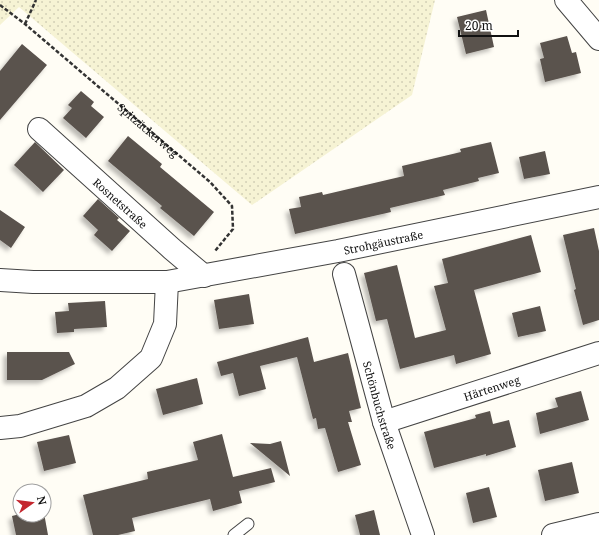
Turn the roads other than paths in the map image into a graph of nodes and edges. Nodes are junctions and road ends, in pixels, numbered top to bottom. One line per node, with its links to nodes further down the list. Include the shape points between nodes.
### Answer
1 (566, 0): 2 (street)
2 (599, 39)
3 (39, 129): 6 (street, Rosnetstraße)
4 (599, 197): 6 (street, Strohgäustraße)
5 (344, 274): 10 (street, Schönbuchstraße)
6 (204, 276): 8 (street, Strohgäustraße)
7 (0, 280): 8 (street)
8 (167, 282): 11 (street, via 165,324 151,358 117,388 86,406 20,426)
9 (599, 353): 10 (street, Härtenweg)
10 (384, 422): 15 (street, Schönbuchstraße)
11 (0, 428)
12 (248, 524): 14 (lane)
13 (599, 524): 16 (street)
14 (234, 535)
15 (423, 535)
16 (553, 535)

